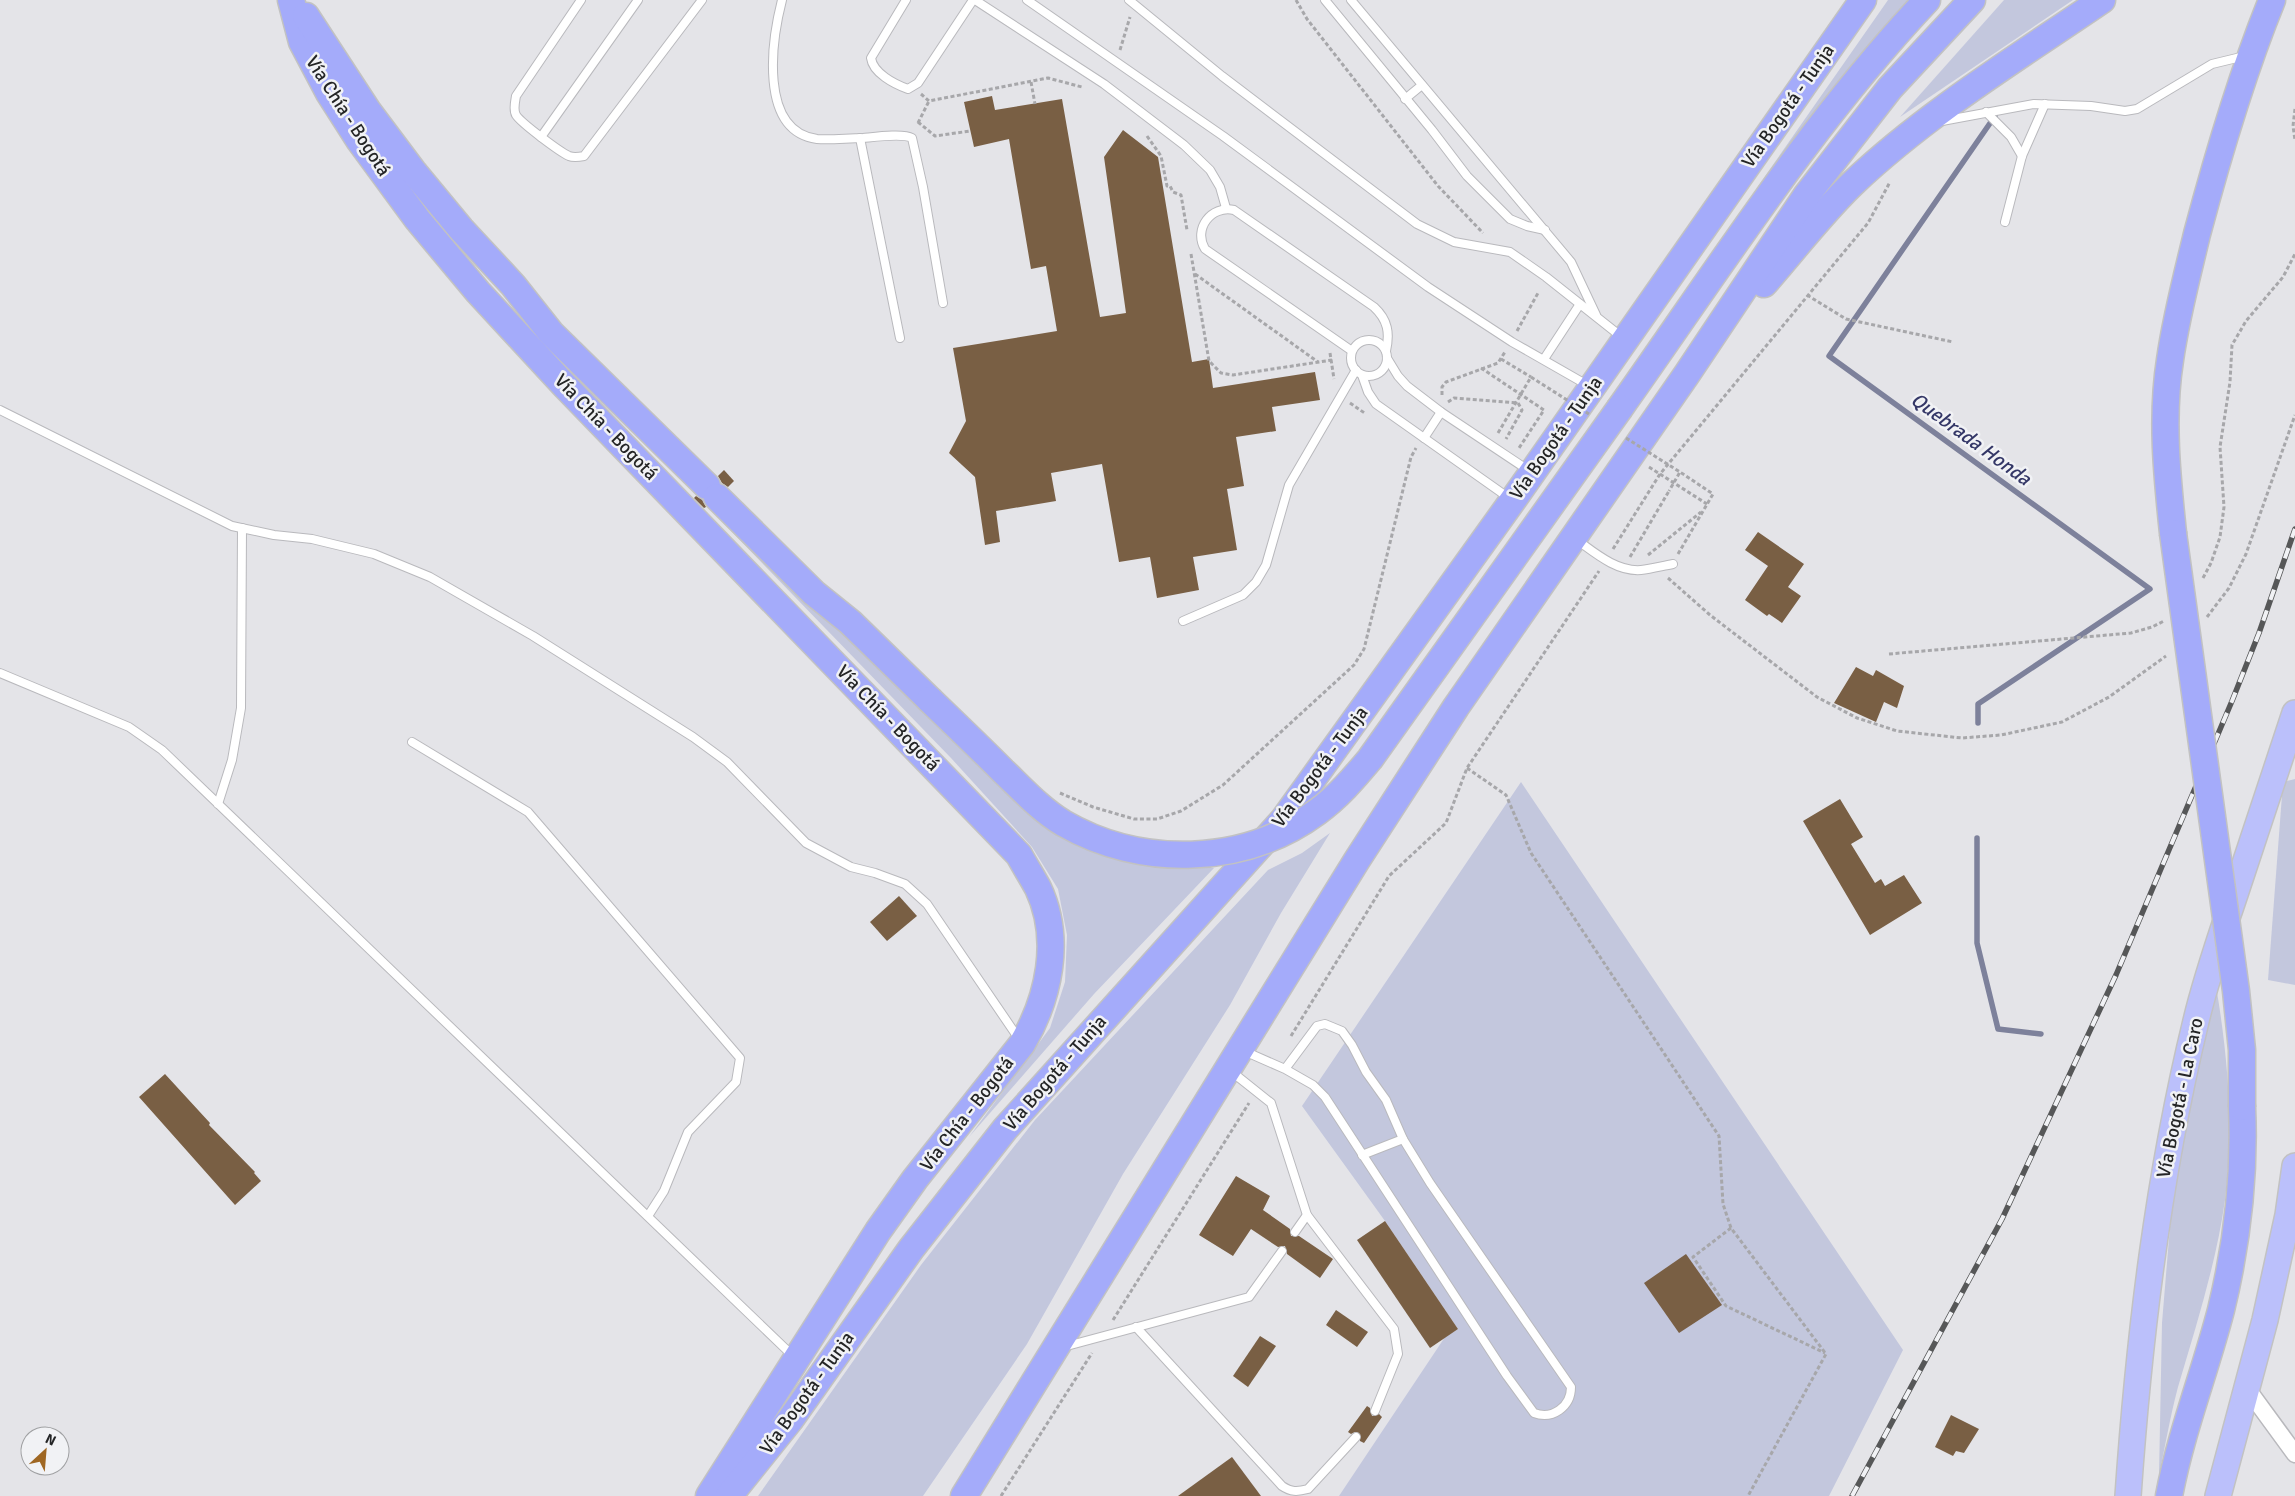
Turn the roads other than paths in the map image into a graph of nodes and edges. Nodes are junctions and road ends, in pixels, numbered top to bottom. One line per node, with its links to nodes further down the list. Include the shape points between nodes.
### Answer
1 (291, 0): 56 (highway, Vía Chía - Bogotá, via 302,42 359,140 417,219 478,292 1019,855 1039,890 1048,920 1050,949 1049,975 1043,999)
2 (297, 0): 45 (highway, via 368,110 461,229)
3 (581, 0): 24 (lane, via 516,96 516,115)
4 (638, 0): 24 (lane)
5 (702, 0): 24 (lane, via 584,156 569,156)
6 (782, 0): 25 (lane, via 772,62 781,112 795,128 816,139)
7 (906, 0): 8 (lane, via 871,58 877,72 903,87 913,88)
8 (974, 0): 27 (lane, via 1104,84 1184,144 1210,170)
9 (1027, 0): 37 (lane, via 1223,136 1428,287)
10 (1129, 0): 31 (lane, via 1222,76 1417,224 1454,242 1476,248 1497,248 1520,258)
11 (1325, 0): 20 (lane)
12 (1352, 0): 19 (lane)
13 (1863, 0): 34 (highway, Vía Bogotá - Tunja)
14 (1927, 0): 50 (highway, bridge, via 1849,89 1370,758 1346,787 1317,812 1281,834 1228,851 1195,856 1146,853 1108,844 1063,823 1036,803)
15 (1972, 0): 39 (highway, via 1890,88 1806,196)
16 (2102, 0): 23 (highway)
17 (2272, 0): 18 (highway)
18 (2251, 54): 21 (lane, via 2212,64 2137,109 2125,111); 77 (highway, bridge, via 2206,199 2182,294 2170,361 2166,409 2166,470 2173,534 2236,991 2242,1050 2244,1140 2232,1253 2220,1310 2176,1458)
19 (1422, 86): 20 (lane); 29 (lane)
20 (1405, 99): 29 (lane, via 1467,176 1510,219)
21 (2045, 104): 22 (lane); 26 (lane)
22 (1986, 112): 23 (lane); 26 (lane, via 2011,137)
23 (1920, 126): 39 (highway, via 1850,186)
24 (541, 137)
25 (860, 138): 30 (lane, via 911,137); 33 (lane)
26 (2022, 156): 28 (lane)
27 (1226, 208): 35 (lane, via 1217,210 1202,227 1200,235 1205,249); 36 (lane, via 1234,210 1374,307 1388,327)
28 (2005, 222)
29 (1545, 230): 32 (lane, via 1577,271)
30 (944, 303)
31 (1580, 304): 32 (lane); 37 (lane)
32 (1598, 318): 34 (lane)
33 (900, 338)
34 (1624, 340): 40 (highway, Vía Bogotá - Tunja)
35 (1352, 350): 36 (lane, via 1356,344 1376,341); 38 (lane, via 1352,364)
36 (1387, 355): 38 (lane, via 1386,365 1376,375); 41 (lane, via 1400,380)
37 (1544, 359): 40 (lane)
38 (1359, 372): 43 (lane, via 1376,404); 51 (lane, via 1289,485 1262,575 1243,595)
39 (1687, 374): 48 (highway)
40 (1591, 387): 44 (highway, Vía Bogotá - Tunja)
41 (1443, 409): 43 (lane); 44 (lane)
42 (0, 410): 47 (lane, via 232,526)
43 (1424, 438): 46 (lane)
44 (1521, 466): 46 (highway, Vía Bogotá - Tunja)
45 (711, 487): 50 (highway, via 814,593); 50 (highway, via 822,585)
46 (1512, 500): 75 (highway, Vía Bogotá - Tunja, via 1284,819 999,1137 911,1249 790,1420)
47 (242, 528): 55 (lane, via 241,708 232,760); 56 (lane, via 312,539 374,554 430,577 533,636 693,738 727,762 806,843 851,867 904,884 928,904)
48 (1574, 537): 49 (lane, via 1606,561 1626,569); 57 (highway, via 1415,769)
49 (1673, 564)
50 (850, 622)
51 (1183, 622)
52 (0, 673): 55 (lane, via 129,727 162,750)
53 (2295, 713): 76 (main road, Vía Bogotá - La Caro, via 2196,1020 2162,1183 2154,1238)
54 (412, 742): 63 (lane, via 528,812 740,1058 736,1082 688,1132 664,1191)
55 (218, 804): 63 (lane)
56 (1022, 1044): 68 (highway, Vía Chía - Bogotá, via 915,1179)
57 (1235, 1059): 58 (lane, via 1274,1064); 62 (lane, via 1256,1091 1271,1103); 67 (highway)
58 (1285, 1069): 59 (lane, via 1317,1026 1325,1024 1342,1031 1386,1100); 60 (lane, via 1313,1085 1325,1097)
59 (1403, 1139): 60 (lane); 60 (lane, via 1571,1387 1569,1400 1558,1411 1545,1416 1534,1413)
60 (1362, 1156)
61 (2295, 1166): 69 (main road, via 2265,1320)
62 (1307, 1215): 64 (lane); 70 (lane, via 1388,1320 1396,1336 1398,1354)
63 (648, 1216): 68 (lane)
64 (1295, 1232)
65 (1282, 1251): 66 (lane, via 1249,1296)
66 (1136, 1327): 67 (lane); 71 (lane, via 1289,1491 1308,1489)
67 (1056, 1349): 73 (highway)
68 (796, 1359): 74 (highway, Vía Chía - Bogotá)
69 (2246, 1387): 72 (street); 78 (main road)
70 (1375, 1411)
71 (1356, 1438)
72 (2295, 1454)
73 (970, 1493)
74 (709, 1496)
75 (729, 1496)
76 (2128, 1496)
77 (2169, 1496)
78 (2218, 1496)

